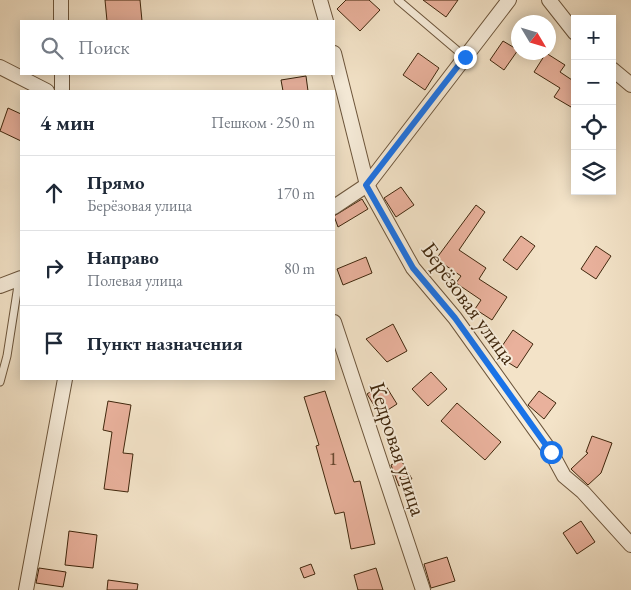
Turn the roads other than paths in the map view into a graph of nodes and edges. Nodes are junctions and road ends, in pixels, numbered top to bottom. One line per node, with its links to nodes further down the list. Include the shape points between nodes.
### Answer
1 (61, 0): 6 (street)
2 (320, 0): 7 (street)
3 (398, 0): 10 (lane)
4 (509, 0): 10 (street)
5 (549, 0): 8 (street)
6 (61, 20)
7 (326, 20)
8 (571, 28)
9 (335, 57): 17 (street, Берёзовая улица)
10 (465, 57): 17 (street)
11 (0, 67): 15 (street)
12 (616, 72): 14 (street)
13 (62, 75): 16 (street)
14 (631, 85)
15 (45, 90)
16 (62, 90)
17 (366, 185): 18 (street); 24 (street, Берёзовая улица, via 413,268 461,326 551,452 564,476)
18 (335, 206)
19 (20, 278): 20 (street); 23 (lane)
20 (0, 286)
21 (335, 325): 26 (street, Кедровая улица)
22 (65, 380): 25 (street)
23 (0, 382)
24 (631, 545)
25 (26, 590)
26 (422, 590)

